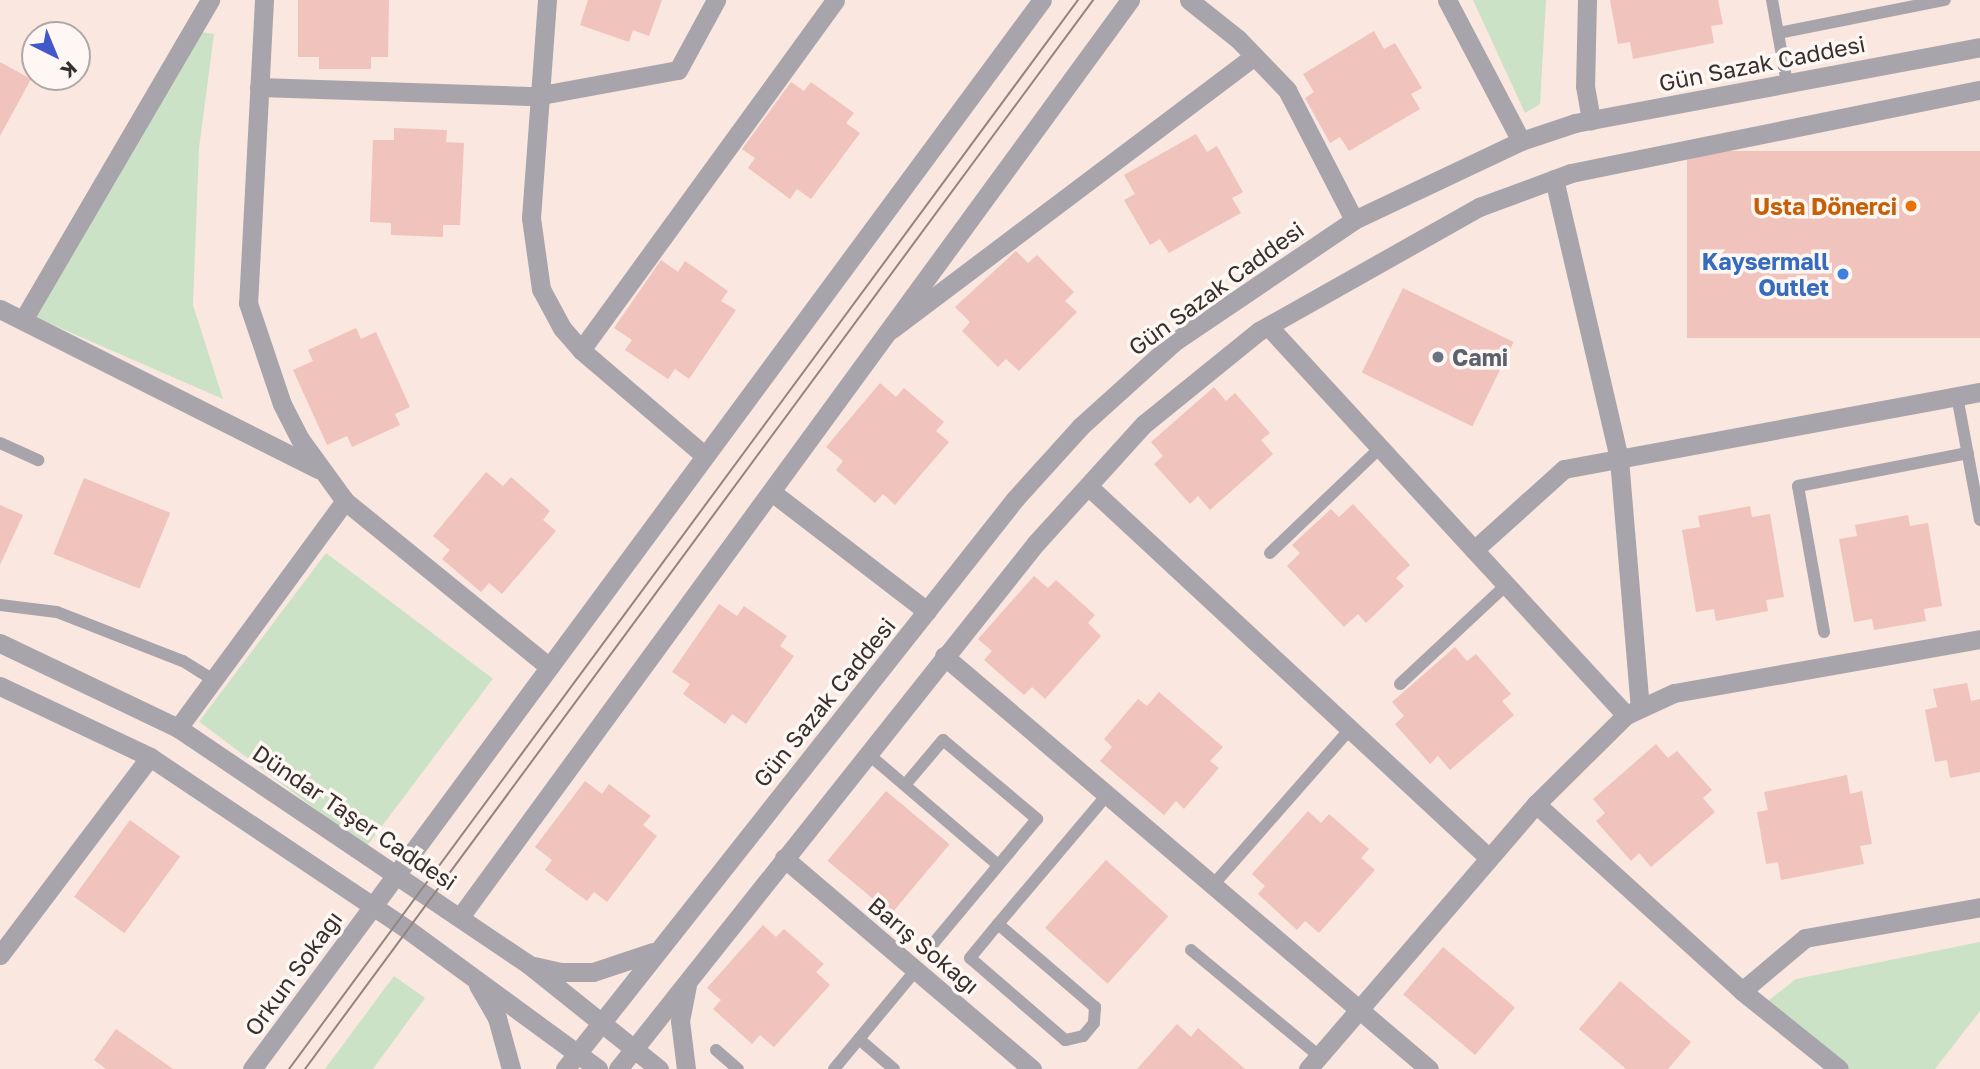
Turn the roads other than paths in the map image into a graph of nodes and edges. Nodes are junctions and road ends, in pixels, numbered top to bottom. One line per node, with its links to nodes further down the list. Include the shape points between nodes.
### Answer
1 (210, 0): 25 (street)
2 (264, 0): 17 (street)
3 (547, 0): 19 (street)
4 (716, 0): 19 (street, via 678,70)
5 (835, 0): 28 (street)
6 (1042, 0): 34 (street, Orkun Sokağı)
7 (1129, 0): 27 (street)
8 (1189, 0): 15 (street)
9 (1447, 0): 21 (street)
10 (1587, 0): 20 (street, via 1586,86)
11 (1772, 0): 13 (lane)
12 (1945, 0): 13 (lane)
13 (1778, 33): 16 (lane)
14 (1980, 47): 16 (street, Gün Sazak Caddesi)
15 (1254, 56): 23 (street, via 1287,90); 27 (street)
16 (1787, 83): 20 (street, Gün Sazak Caddesi)
17 (259, 87): 19 (street); 37 (street, via 248,303 282,404)
18 (1980, 90): 22 (street)
19 (536, 96): 28 (street, via 531,218 534,265 551,309)
20 (1591, 120): 21 (street, Gün Sazak Caddesi)
21 (1521, 141): 23 (street, Gün Sazak Caddesi)
22 (1554, 179): 26 (street, via 1479,207); 35 (street)
23 (1354, 220): 46 (street, Gün Sazak Caddesi, via 1174,342 1126,383 1047,462)
24 (0, 309): 25 (street)
25 (23, 320): 37 (street)
26 (1268, 326): 32 (street); 38 (street, via 1144,425)
27 (892, 329): 39 (street)
28 (580, 350): 34 (street)
29 (1980, 392): 30 (street)
30 (1957, 396): 33 (lane); 35 (street)
31 (0, 443): 36 (lane)
32 (1380, 448): 42 (street); 43 (lane)
33 (1968, 453): 41 (lane); 47 (lane, via 1798,486)
34 (705, 456): 51 (street, Orkun Sokağı)
35 (1619, 459): 42 (street, via 1564,469); 55 (street)
36 (38, 460)
37 (320, 471): 40 (street)
38 (1088, 486): 50 (street); 57 (street)
39 (773, 493): 46 (street); 70 (street)
40 (345, 501): 51 (street); 52 (street)
41 (1980, 520)
42 (1474, 550): 44 (street)
43 (1270, 553)
44 (1506, 584): 53 (lane); 55 (street)
45 (0, 605): 52 (lane, via 58,612 183,661)
46 (927, 611): 73 (street, Gün Sazak Caddesi)
47 (1824, 632)
48 (1980, 639): 55 (street, via 1674,693)
49 (0, 643): 56 (street, Dündar Taşer Caddesi)
50 (944, 656): 58 (street); 61 (street)
51 (549, 667): 66 (street, Orkun Sokağı)
52 (213, 680): 56 (street)
53 (1400, 684)
54 (0, 686): 59 (street)
55 (1633, 711): 62 (street)
56 (178, 728): 66 (street, Dündar Taşer Caddesi)
57 (1350, 729): 64 (street); 67 (lane)
58 (867, 753): 60 (lane); 63 (street)
59 (150, 757): 68 (street); 75 (street)
60 (905, 785): 65 (lane); 65 (lane, via 943,740 1037,818)
61 (1107, 794): 67 (street); 71 (lane)
62 (1536, 804): 64 (street); 80 (street)
63 (784, 858): 77 (street, Barış Sokağı); 79 (street)
64 (1489, 858): 81 (street)
65 (998, 865): 72 (lane)
66 (396, 873): 68 (street, Orkun Sokağı); 70 (street, Dündar Taşer Caddesi)
67 (1213, 885): 81 (street)
68 (373, 906): 78 (street); 88 (street, Orkun Sokağı)
69 (1980, 907): 80 (street, via 1805,938)
70 (460, 917): 76 (street, Dündar Taşer Caddesi)
71 (999, 924): 71 (lane, via 970,958 1065,1040 1083,1037 1094,1023 1096,1007)
72 (931, 946)
73 (657, 950): 76 (street, via 593,972 560,972); 82 (street, Gün Sazak Caddesi)
74 (1191, 950): 87 (lane)
75 (0, 955)
76 (528, 964): 82 (street, Dündar Taşer Caddesi)
77 (916, 970): 83 (lane); 98 (street, Barış Sokağı)
78 (474, 978): 86 (street); 89 (street, via 497,1018)
79 (688, 978): 84 (street); 94 (street, via 680,1021)
80 (1742, 990): 100 (street)
81 (1359, 1009): 87 (street); 99 (street)
82 (600, 1023): 84 (street, Dündar Taşer Caddesi); 86 (street, Gün Sazak Caddesi)
83 (859, 1039): 96 (lane); 97 (lane)
84 (634, 1048): 92 (street); 93 (street, Dündar Taşer Caddesi)
85 (716, 1049): 95 (lane)
86 (577, 1053): 90 (street, Gün Sazak Caddesi); 91 (street)
87 (1313, 1062)
88 (252, 1069)
89 (511, 1069)
90 (565, 1069)
91 (598, 1069)
92 (618, 1069)
93 (659, 1069)
94 (686, 1069)
95 (738, 1069)
96 (834, 1069)
97 (894, 1069)
98 (1032, 1069)
99 (1429, 1069)
100 (1839, 1069)

